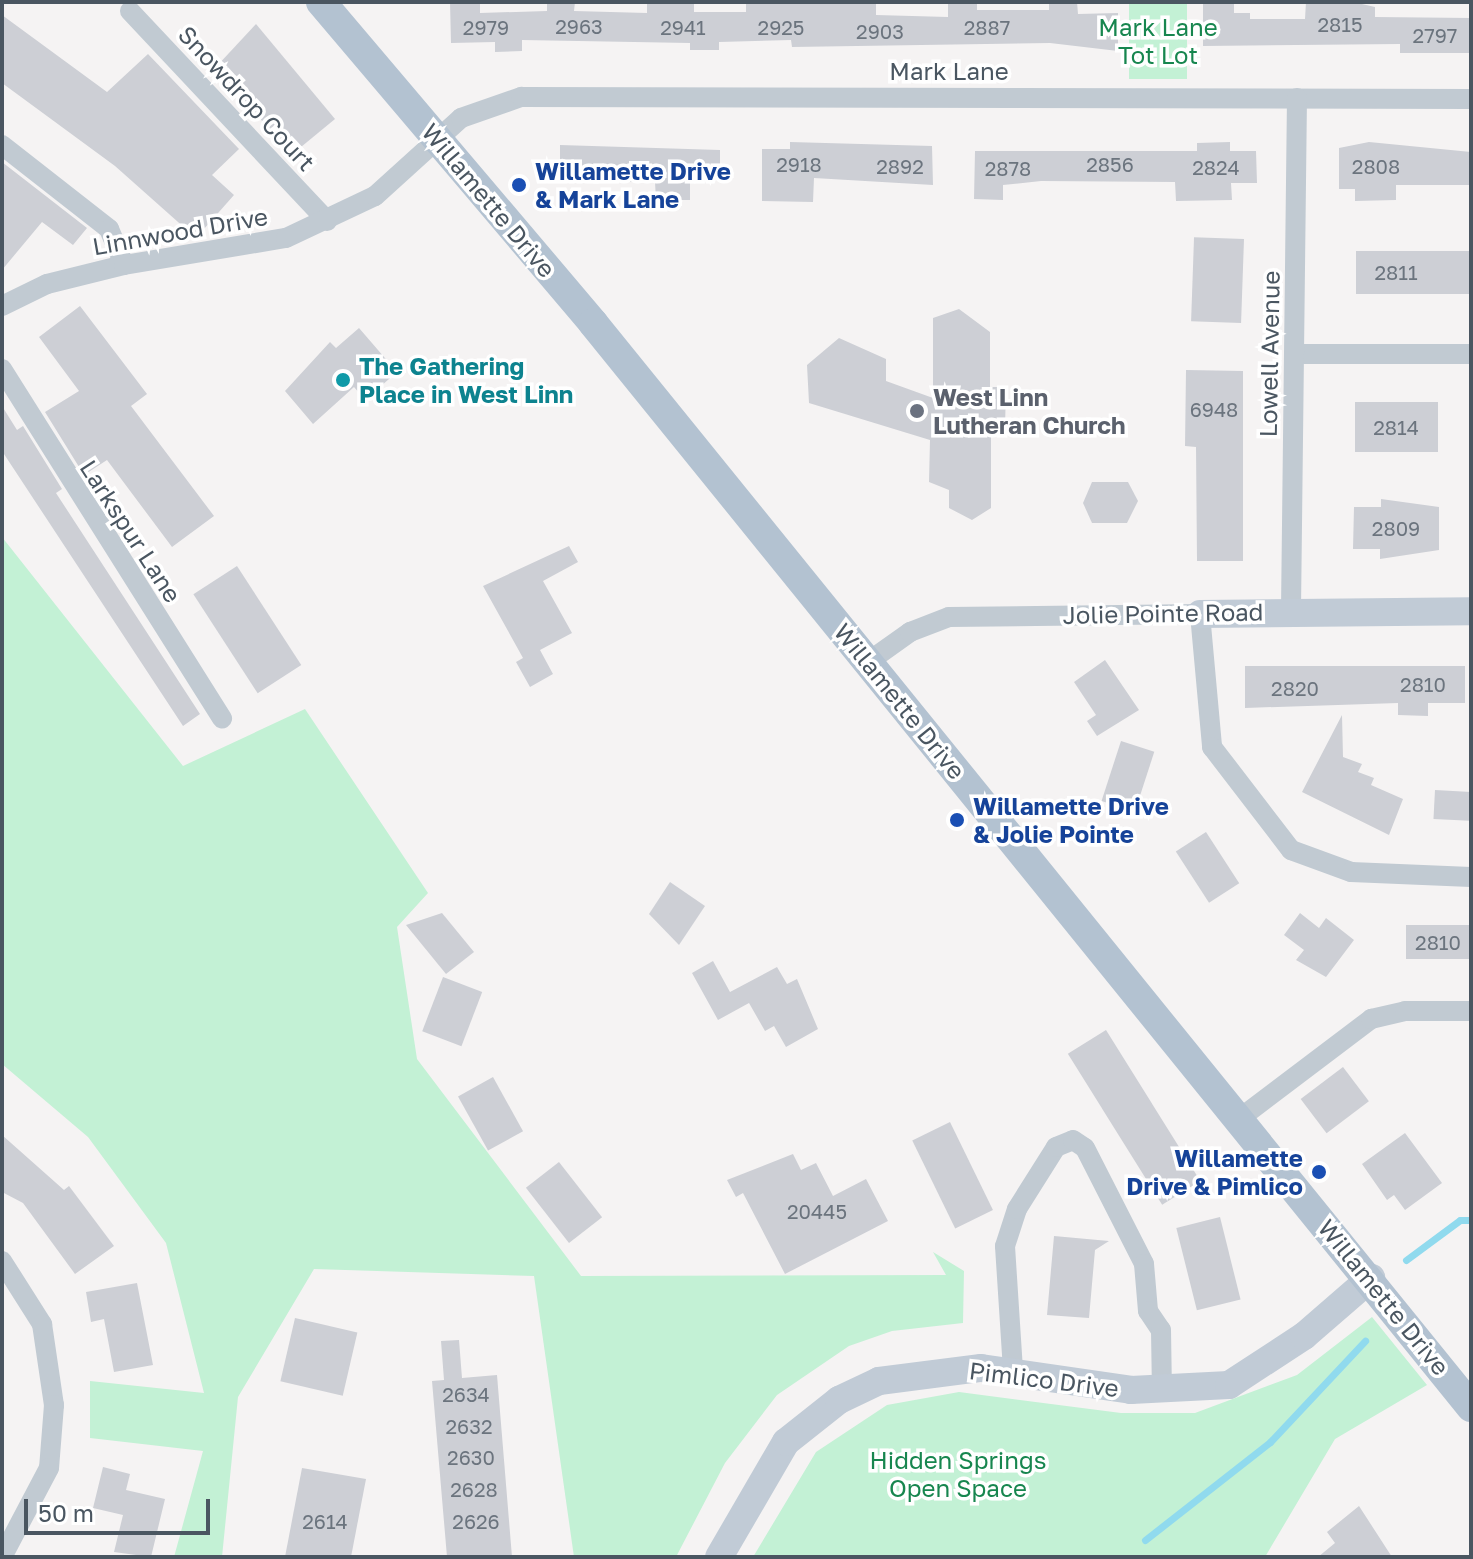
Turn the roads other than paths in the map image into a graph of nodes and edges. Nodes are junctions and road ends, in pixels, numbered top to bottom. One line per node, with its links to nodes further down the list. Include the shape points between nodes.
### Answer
1 (321, 2): 5 (main road, Willamette Drive)
2 (130, 11): 7 (street, Snowdrop Court)
3 (1297, 98): 4 (street, Mark Lane); 5 (street, Mark Lane, via 521,97 461,118); 10 (street, Lowell Avenue)
4 (1471, 99)
5 (437, 139): 7 (street, Linnwood Drive, via 399,180); 16 (main road, Willamette Drive)
6 (2, 145): 8 (street, via 109,229)
7 (327, 221): 8 (street, Linnwood Drive, via 222,254)
8 (124, 265): 9 (street, Linnwood Drive, via 47,284)
9 (2, 306)
10 (1296, 354): 11 (street); 13 (street, Lowell Avenue)
11 (1471, 354)
12 (2, 369): 17 (street, Larkspur Lane)
13 (1291, 610): 14 (street, Jolie Pointe Road); 15 (street, Jolie Pointe Road)
14 (1471, 611)
15 (1200, 614): 16 (street, Jolie Pointe Road, via 949,617 910,632); 18 (street, via 1212,747 1291,850 1351,872)
16 (868, 662): 20 (main road, Willamette Drive)
17 (222, 718)
18 (1471, 877)
19 (1471, 1011): 20 (street, via 1405,1011 1371,1019)
20 (1239, 1119): 22 (main road, Willamette Drive)
21 (2, 1261): 26 (street, via 42,1324 54,1405 49,1468)
22 (1371, 1278): 24 (street, Pimlico Drive, via 1252,1373 1229,1385); 25 (main road, Willamette Drive)
23 (1013, 1370): 24 (street, Pimlico Drive); 24 (street, via 1005,1246 1056,1147 1073,1140 1085,1148 1144,1264 1148,1311 1161,1330); 27 (street, Pimlico Drive, via 927,1371 839,1400 786,1442)
24 (1162, 1392)
25 (1471, 1407)
26 (2, 1557)
27 (719, 1557)

